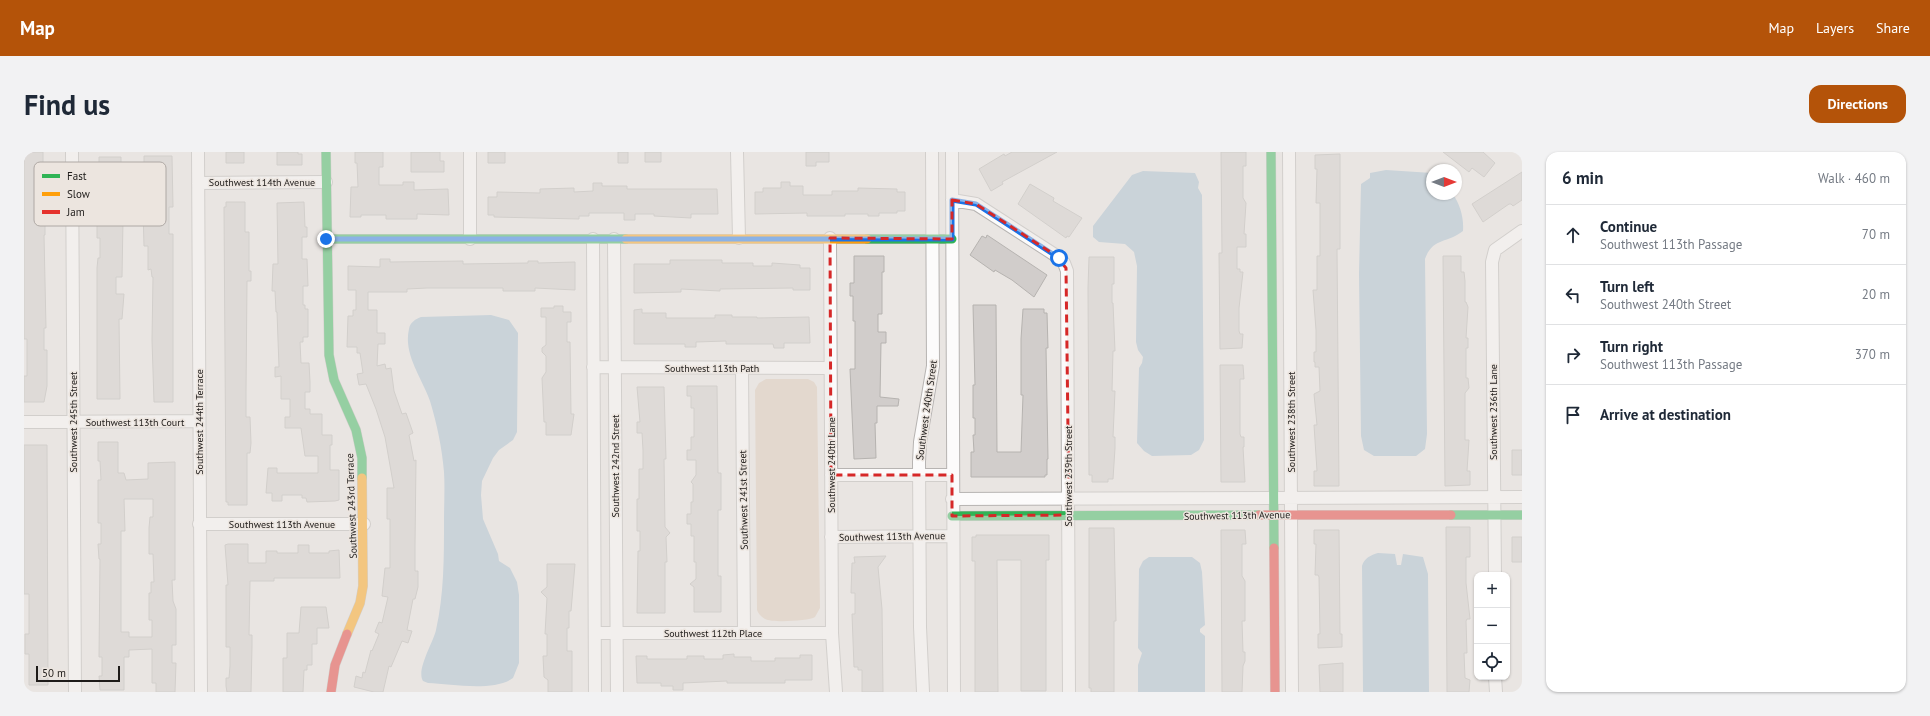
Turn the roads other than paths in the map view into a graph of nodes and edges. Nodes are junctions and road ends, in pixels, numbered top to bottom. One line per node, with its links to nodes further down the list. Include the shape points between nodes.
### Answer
1 (72, 152): 10 (street, Southwest 245th Street)
2 (198, 152): 12 (street, Southwest 244th Terrace)
3 (326, 152): 11 (street, Southwest 243rd Terrace)
4 (470, 152): 19 (street)
5 (737, 152): 16 (street)
6 (932, 152): 22 (street, Southwest 240th Street)
7 (952, 152): 13 (street, Southwest 240th Street)
8 (1271, 152): 37 (street, Southwest 238th Street)
9 (1289, 152): 38 (street, Southwest 238th Street)
10 (72, 162)
11 (326, 182): 12 (street, Southwest 114th Avenue); 18 (street, Southwest 243rd Terrace)
12 (198, 183): 28 (street, Southwest 244th Terrace)
13 (952, 200): 23 (street, Southwest 240th Street); 36 (street, Southwest 239th Street, via 976,204 1062,262 1066,268)
14 (72, 226): 30 (street, Southwest 245th Street)
15 (1522, 231): 34 (street, Southwest 236th Lane, via 1495,250 1492,262)
16 (739, 238): 17 (street); 21 (street)
17 (830, 238): 22 (street); 27 (street, Southwest 240th Lane)
18 (326, 239): 19 (street); 47 (street, Southwest 243rd Terrace, via 331,368 360,445)
19 (470, 239): 20 (street)
20 (593, 239): 21 (street); 24 (street)
21 (614, 239): 25 (street, Southwest 242nd Street)
22 (931, 239): 23 (street); 32 (street, Southwest 240th Street, via 934,366 920,442)
23 (952, 239): 33 (street, Southwest 240th Street)
24 (593, 367): 25 (street, Southwest 113th Path); 52 (street)
25 (615, 367): 26 (street, Southwest 113th Path); 53 (street, Southwest 242nd Street)
26 (742, 368): 27 (street, Southwest 113th Path); 54 (street, Southwest 241st Street)
27 (830, 368): 31 (street, Southwest 240th Lane)
28 (199, 421): 30 (street, Southwest 113th Court); 46 (street, Southwest 244th Terrace)
29 (24, 422): 30 (street, Southwest 113th Court)
30 (73, 422): 57 (street, Southwest 245th Street)
31 (831, 475): 32 (street); 50 (street, Southwest 240th Lane)
32 (918, 475): 33 (street); 48 (street, Southwest 240th Street)
33 (952, 475): 39 (street, Southwest 240th Street)
34 (1494, 497): 35 (street, Southwest 113th Avenue); 38 (street, Southwest 113th Avenue); 43 (street, Southwest 236th Lane)
35 (1522, 497)
36 (1069, 498): 37 (street, Southwest 113th Avenue); 39 (street, Southwest 113th Avenue); 41 (street, Southwest 239th Street)
37 (1273, 498): 38 (street, Southwest 113th Avenue); 42 (street, Southwest 238th Street)
38 (1291, 498): 40 (street, Southwest 238th Street)
39 (952, 499): 45 (street, Southwest 240th Street)
40 (1291, 514): 42 (street, Southwest 113th Avenue); 43 (street, Southwest 113th Avenue); 67 (street, Southwest 238th Street)
41 (1069, 515): 42 (street, Southwest 113th Avenue); 45 (street, Southwest 113th Avenue); 65 (street, Southwest 239th Street)
42 (1273, 515): 66 (street, Southwest 238th Street)
43 (1494, 515): 44 (street, Southwest 113th Avenue); 51 (street, Southwest 236th Lane)
44 (1522, 515)
45 (952, 516): 49 (street, Southwest 240th Street)
46 (199, 524): 47 (street, Southwest 113th Avenue); 58 (street, Southwest 244th Terrace)
47 (364, 524): 59 (street, Southwest 243rd Terrace, via 361,597 335,665)
48 (919, 536): 49 (street, Southwest 113th Avenue); 50 (street, Southwest 113th Avenue); 63 (street, Southwest 240th Street)
49 (953, 536): 64 (street, Southwest 240th Street)
50 (831, 537): 55 (street, Southwest 240th Lane)
51 (1495, 572)
52 (594, 633): 53 (street, Southwest 112th Place); 60 (street)
53 (616, 633): 54 (street, Southwest 112th Place); 61 (street, Southwest 242nd Street)
54 (744, 633): 55 (street, Southwest 112th Place)
55 (832, 633): 62 (street, Southwest 240th Lane)
56 (1495, 680): 68 (street)
57 (75, 692)
58 (201, 692)
59 (331, 692)
60 (595, 692)
61 (617, 692)
62 (836, 692)
63 (923, 692)
64 (954, 692)
65 (1069, 692)
66 (1274, 692)
67 (1292, 692)
68 (1496, 692)

